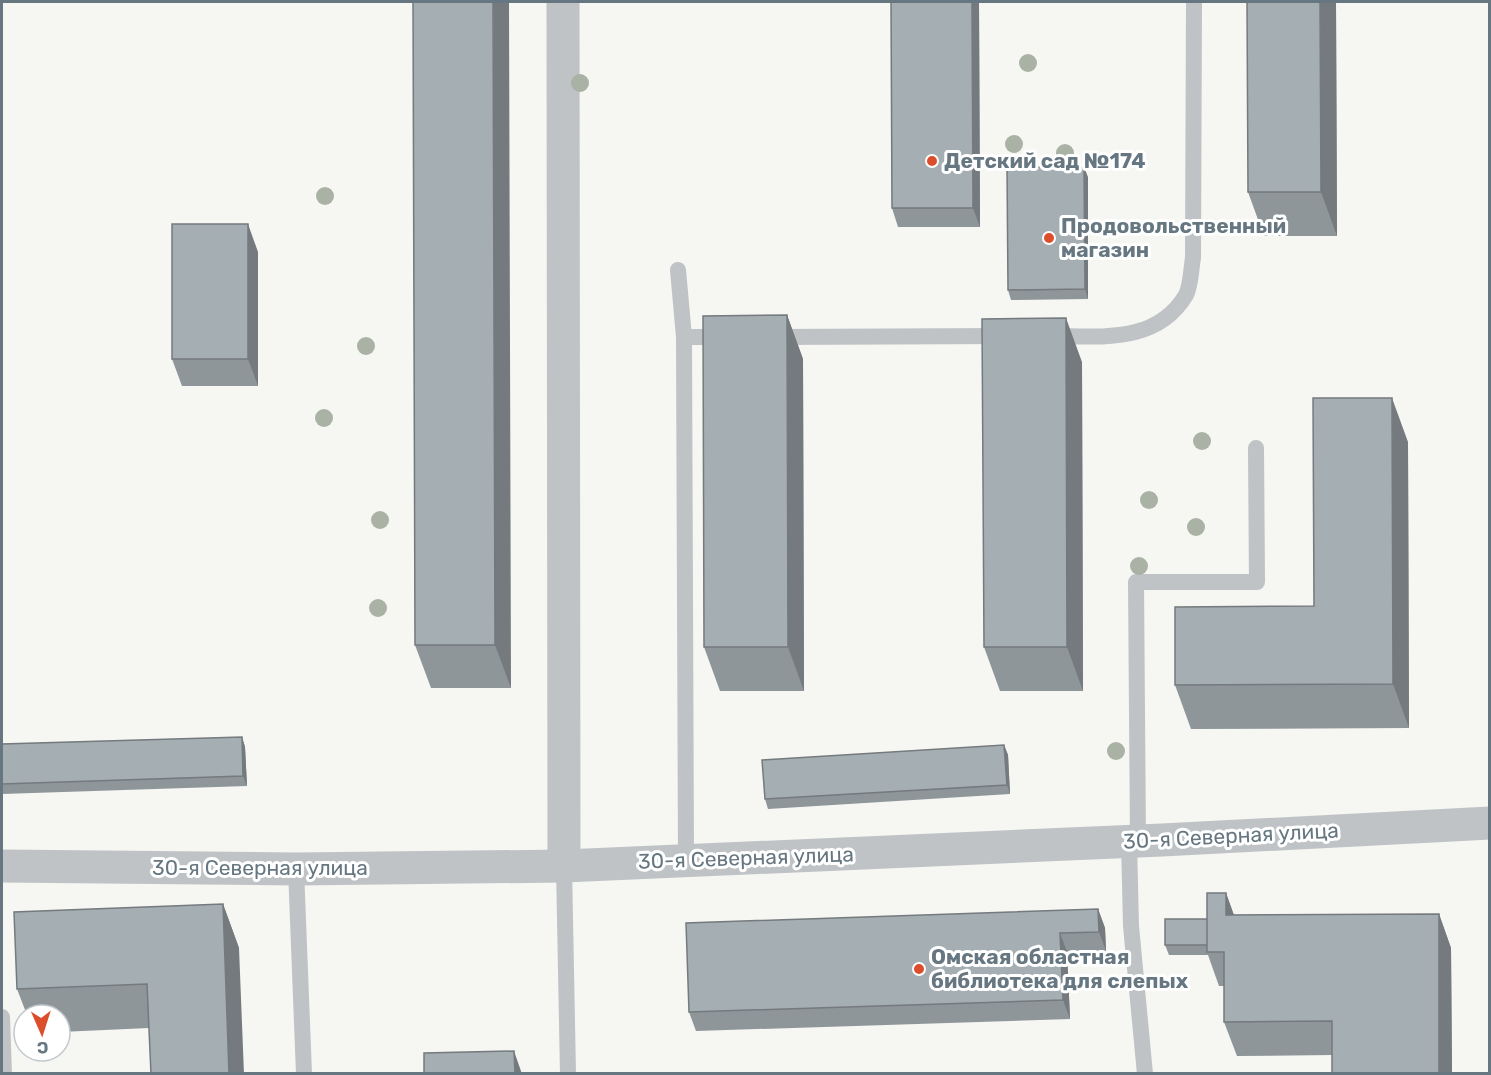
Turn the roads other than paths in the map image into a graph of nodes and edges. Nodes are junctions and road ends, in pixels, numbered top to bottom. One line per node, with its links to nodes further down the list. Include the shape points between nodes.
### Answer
1 (563, 2): 10 (street)
2 (1194, 2): 4 (lane, via 1193,258 1187,293 1150,328 1126,336)
3 (678, 270): 4 (lane)
4 (684, 337): 8 (lane)
5 (1256, 448): 7 (lane, via 1257,582 1136,582)
6 (1490, 823): 7 (street, 30-я Северная улица)
7 (1134, 841): 8 (street, 30-я Северная улица); 16 (lane, via 1131,926)
8 (686, 861): 10 (street, 30-я Северная улица)
9 (2, 866): 11 (street, 30-я Северная улица)
10 (564, 866): 11 (street, 30-я Северная улица); 15 (lane)
11 (296, 869): 14 (lane)
12 (2, 1017): 13 (lane)
13 (4, 1074)
14 (304, 1074)
15 (568, 1074)
16 (1145, 1074)

